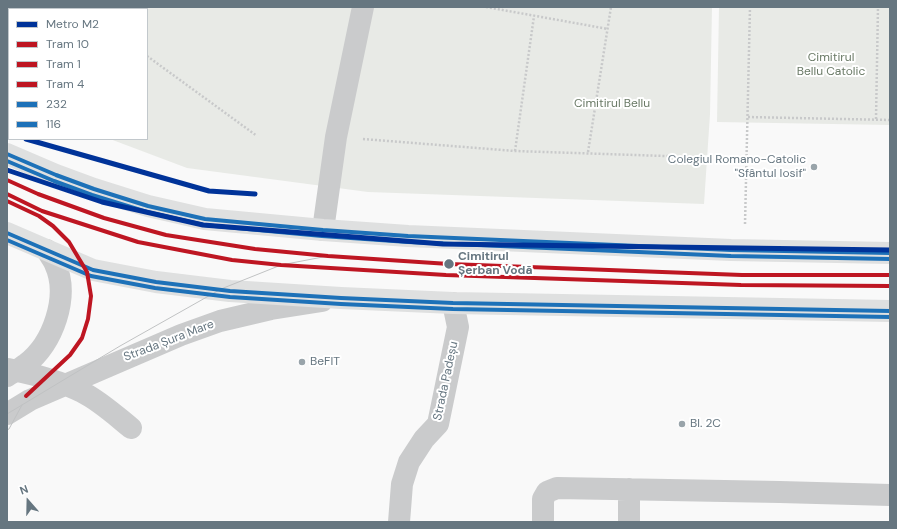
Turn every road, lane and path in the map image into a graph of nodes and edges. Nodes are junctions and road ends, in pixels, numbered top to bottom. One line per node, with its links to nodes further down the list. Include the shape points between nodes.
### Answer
1 (363, 7): 13 (street)
2 (486, 7): 6 (path)
3 (612, 7): 7 (path)
4 (750, 7): 21 (path)
5 (878, 7): 10 (path)
6 (534, 16): 7 (path); 14 (path)
7 (608, 29): 15 (path)
8 (148, 57): 12 (path)
9 (748, 117): 10 (path)
10 (876, 119): 11 (path)
11 (890, 120)
12 (257, 136)
13 (336, 137): 14 (path); 18 (street)
14 (515, 150): 15 (path)
15 (588, 152): 17 (path)
16 (7, 154): 18 (main road, via 94,190 148,206 205,219)
17 (696, 157)
18 (323, 230): 21 (main road)
19 (7, 233): 20 (main road)
20 (47, 250): 23 (main road, via 93,270 156,282 230,291); 27 (street, via 55,264 58,277 58,313 42,348 26,364)
21 (744, 250): 22 (main road)
22 (890, 253)
23 (341, 298): 24 (main road); 28 (street, Strada Șura Mare, via 270,309 182,334 30,400)
24 (453, 302): 25 (main road); 32 (street, Strada Padeșu, via 458,327 440,417 438,424 424,439 409,462 402,484)
25 (890, 311)
26 (7, 369): 29 (street, via 40,375 82,392)
27 (7, 376)
28 (7, 414)
29 (131, 428)
30 (629, 489): 31 (street); 33 (street, via 556,488 547,492 543,499); 34 (street)
31 (890, 495)
32 (399, 522)
33 (543, 522)
34 (629, 522)

